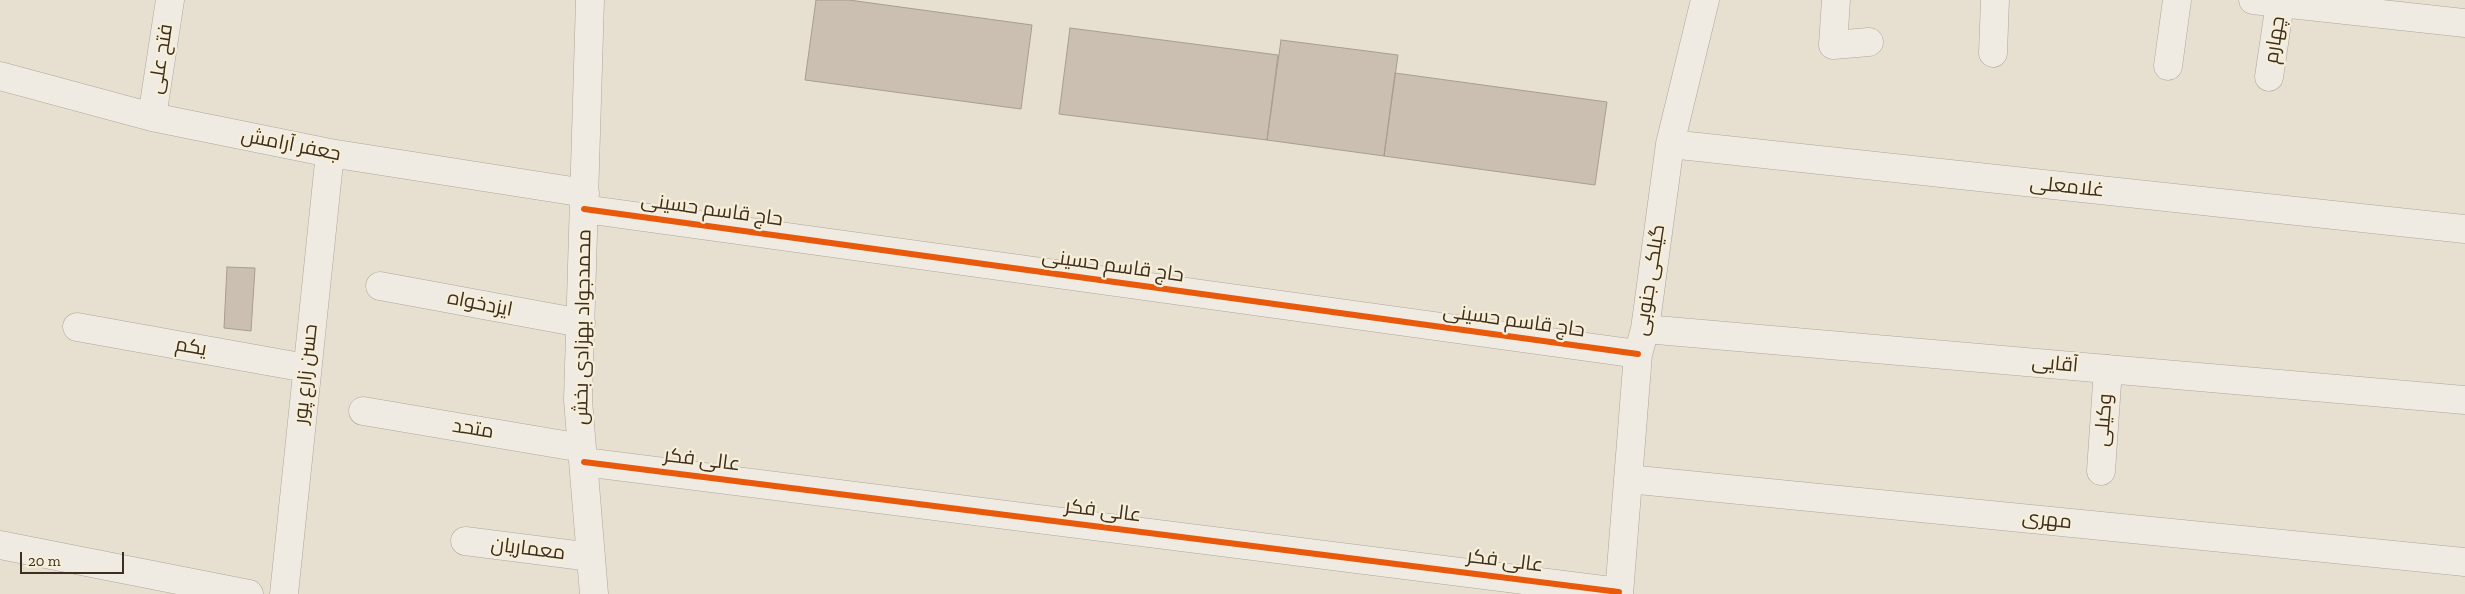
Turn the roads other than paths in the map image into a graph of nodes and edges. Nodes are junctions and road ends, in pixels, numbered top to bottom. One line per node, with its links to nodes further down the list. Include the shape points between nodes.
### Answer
1 (170, 0): 15 (street, فتح علی)
2 (590, 0): 18 (street, محمدجواد بهزادی بخش)
3 (1705, 0): 16 (street, گیلکی جنوبی)
4 (1836, 0): 10 (street, via 1834,45)
5 (1995, 0): 11 (street)
6 (2177, 0): 12 (street)
7 (2253, 0): 8 (street)
8 (2280, 3): 9 (street); 14 (street, چهارم)
9 (2465, 23)
10 (1869, 42)
11 (1993, 53)
12 (2168, 66)
13 (0, 76): 15 (street, جعفر آرامش)
14 (2269, 77)
15 (152, 117): 17 (street, جعفر آرامش)
16 (1670, 144): 19 (street, غلامعلی); 23 (street, گیلکی جنوبی)
17 (330, 154): 18 (street, جعفر آرامش); 25 (street, حسن زارع پور)
18 (585, 201): 21 (street, محمدجواد بهزادی بخش); 24 (street, حاج قاسم حسینی)
19 (2465, 229)
20 (380, 286): 21 (street, ایزدخواه)
21 (581, 323): 29 (street, محمدجواد بهزادی بخش, via 578,400)
22 (77, 327): 25 (street, یکم)
23 (1645, 329): 24 (street, گیلکی جنوبی); 26 (street, آقایی)
24 (1638, 354): 31 (street, گیلکی جنوبی)
25 (306, 368): 38 (street, حسن زارع پور)
26 (2108, 369): 27 (street, آقایی); 30 (street, وکیلی)
27 (2465, 400)
28 (363, 411): 29 (street, متحد)
29 (583, 455): 34 (street, محمدجواد بهزادی بخش); 36 (street, عالی فکر)
30 (2100, 471)
31 (1628, 479): 35 (street, مهری); 36 (street, گیلکی جنوبی)
32 (464, 541): 34 (street, معماریان)
33 (0, 545): 37 (street)
34 (590, 556): 39 (street, محمدجواد بهزادی بخش)
35 (2465, 562)
36 (1619, 593)
37 (249, 594)
38 (284, 594)
39 (594, 594)

